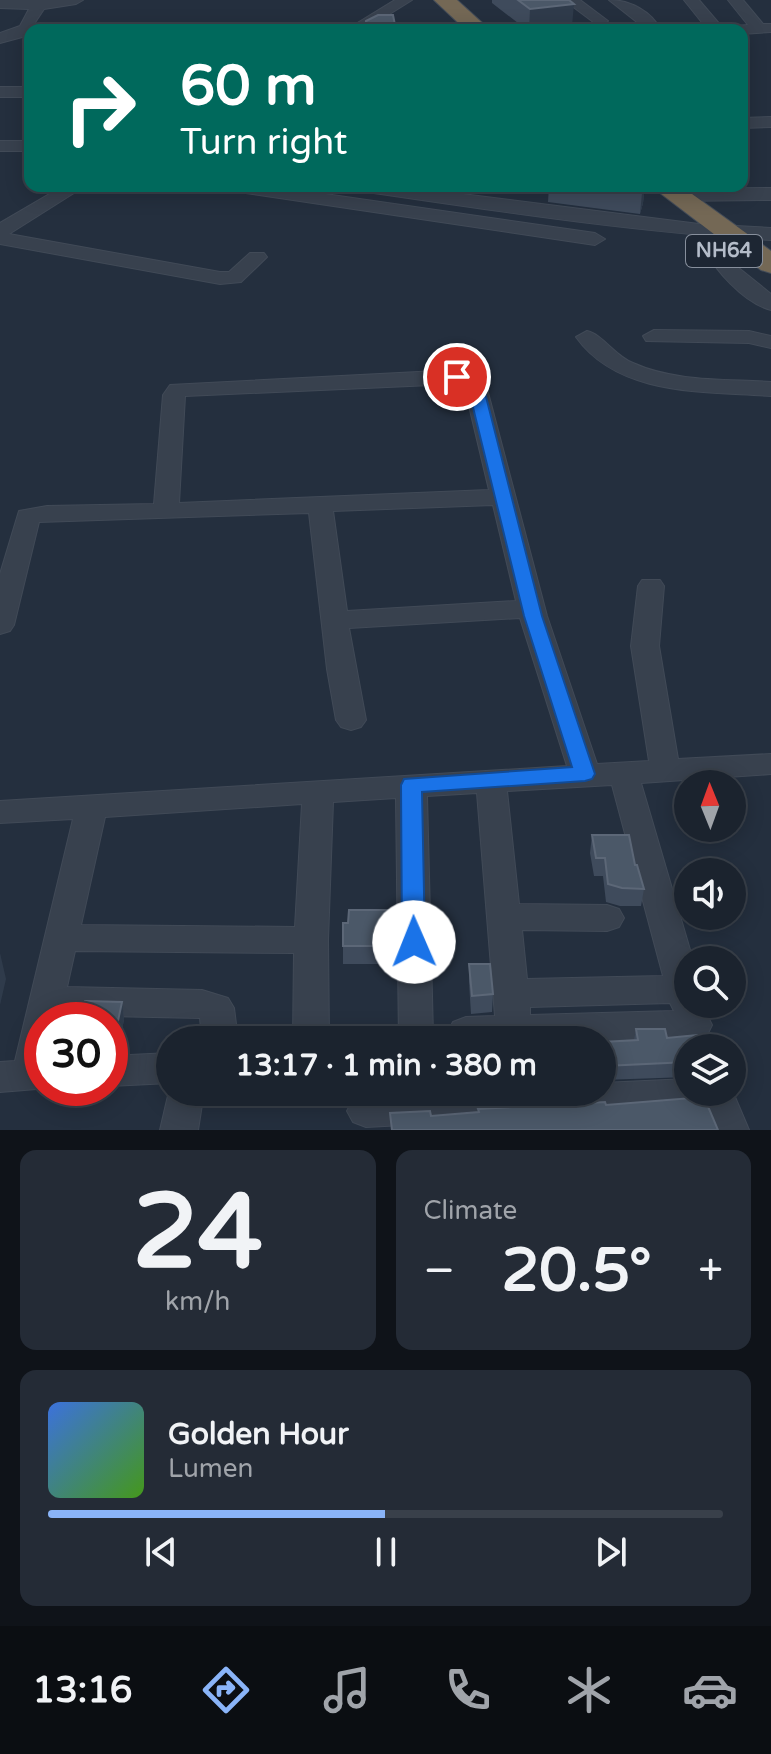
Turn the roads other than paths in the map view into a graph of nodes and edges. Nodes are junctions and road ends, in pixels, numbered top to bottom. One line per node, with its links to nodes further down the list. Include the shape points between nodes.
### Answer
1 (76, 0): 9 (street)
2 (405, 0): 11 (street)
3 (444, 0): 12 (highway)
4 (571, 0): 10 (street)
5 (616, 0): 13 (street)
6 (691, 0): 14 (street)
7 (735, 0): 15 (street)
8 (0, 4): 9 (street)
9 (32, 4): 16 (street, via 19,28)
10 (601, 21)
11 (363, 24)
12 (472, 24)
13 (651, 24)
14 (711, 24)
15 (765, 28)
16 (0, 36)
17 (0, 92): 18 (street)
18 (24, 92)
19 (771, 122): 20 (street)
20 (748, 123)
21 (0, 146): 22 (street)
22 (24, 146)
23 (38, 192): 28 (street)
24 (66, 192): 30 (street)
25 (273, 192): 32 (street)
26 (431, 192): 29 (street)
27 (771, 194): 29 (street)
28 (0, 212)
29 (700, 218): 33 (highway, NH64); 35 (highway, NH64); 36 (street, via 724,265)
30 (0, 231)
31 (0, 238): 34 (street, via 220,278 234,278)
32 (595, 239)
33 (770, 254)
34 (257, 257)
35 (771, 289)
36 (771, 304)
37 (654, 336): 39 (street)
38 (587, 337): 40 (street, via 606,359 646,375)
39 (771, 342)
40 (771, 389)
41 (504, 497): 42 (street); 43 (street, via 475,385 464,379 187,387 174,395); 45 (street)
42 (320, 505): 43 (street); 46 (street)
43 (166, 511): 47 (street, via 28,516)
44 (651, 586): 50 (street, via 645,646)
45 (531, 609): 46 (street); 52 (street)
46 (334, 620): 48 (street)
47 (0, 625)
48 (351, 720)
49 (771, 764): 50 (street)
50 (665, 769): 51 (street)
51 (623, 771): 52 (street); 62 (street)
52 (585, 774): 53 (street)
53 (491, 780): 54 (street); 58 (street)
54 (411, 785): 55 (street); 69 (street)
55 (318, 790): 56 (street); 61 (street)
56 (92, 806): 57 (street); 60 (street)
57 (0, 812)
58 (504, 917): 59 (street); 65 (street)
59 (607, 918)
60 (61, 938): 61 (street); 63 (street)
61 (311, 940): 68 (street)
62 (674, 953)
63 (47, 1002)
64 (128, 1009): 67 (street, via 202,1004 216,1008)
65 (512, 1011): 66 (street); 70 (street)
66 (674, 1014)
67 (218, 1026)
68 (311, 1026)
69 (402, 1026)
70 (449, 1026)
71 (156, 1069): 72 (street)
72 (128, 1070)
73 (674, 1094): 76 (street)
74 (183, 1106): 77 (street)
75 (720, 1106): 78 (street)
76 (365, 1111)
77 (179, 1130)
78 (730, 1130)

